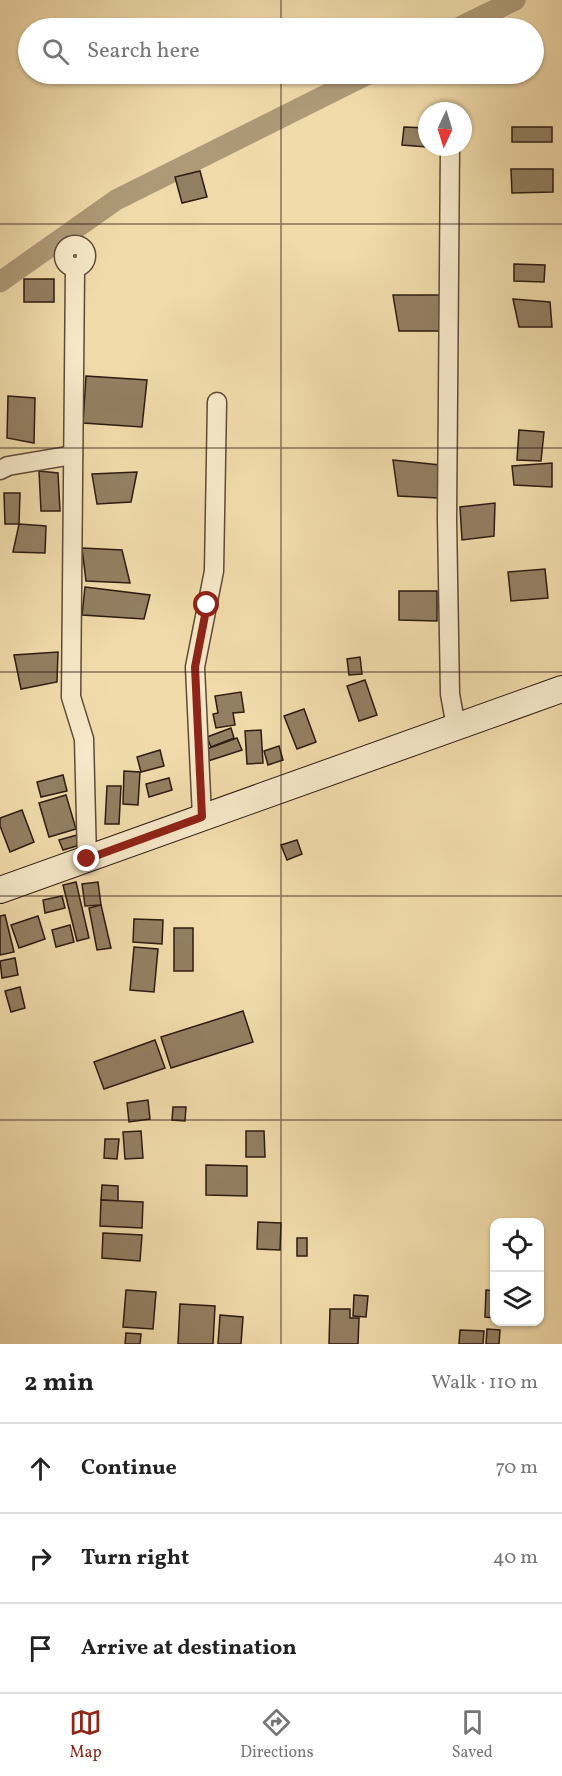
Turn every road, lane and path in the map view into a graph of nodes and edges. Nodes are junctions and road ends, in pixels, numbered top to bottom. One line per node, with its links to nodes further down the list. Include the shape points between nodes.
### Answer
1 (450, 156): 7 (street, via 447,519 450,694)
2 (75, 268): 4 (street)
3 (218, 402): 8 (street, via 214,571 195,667)
4 (73, 455): 5 (street); 9 (street, via 72,697 84,739)
5 (0, 470)
6 (562, 689): 7 (main road)
7 (456, 727): 8 (main road)
8 (202, 817): 9 (main road)
9 (87, 859): 10 (main road)
10 (0, 890)

